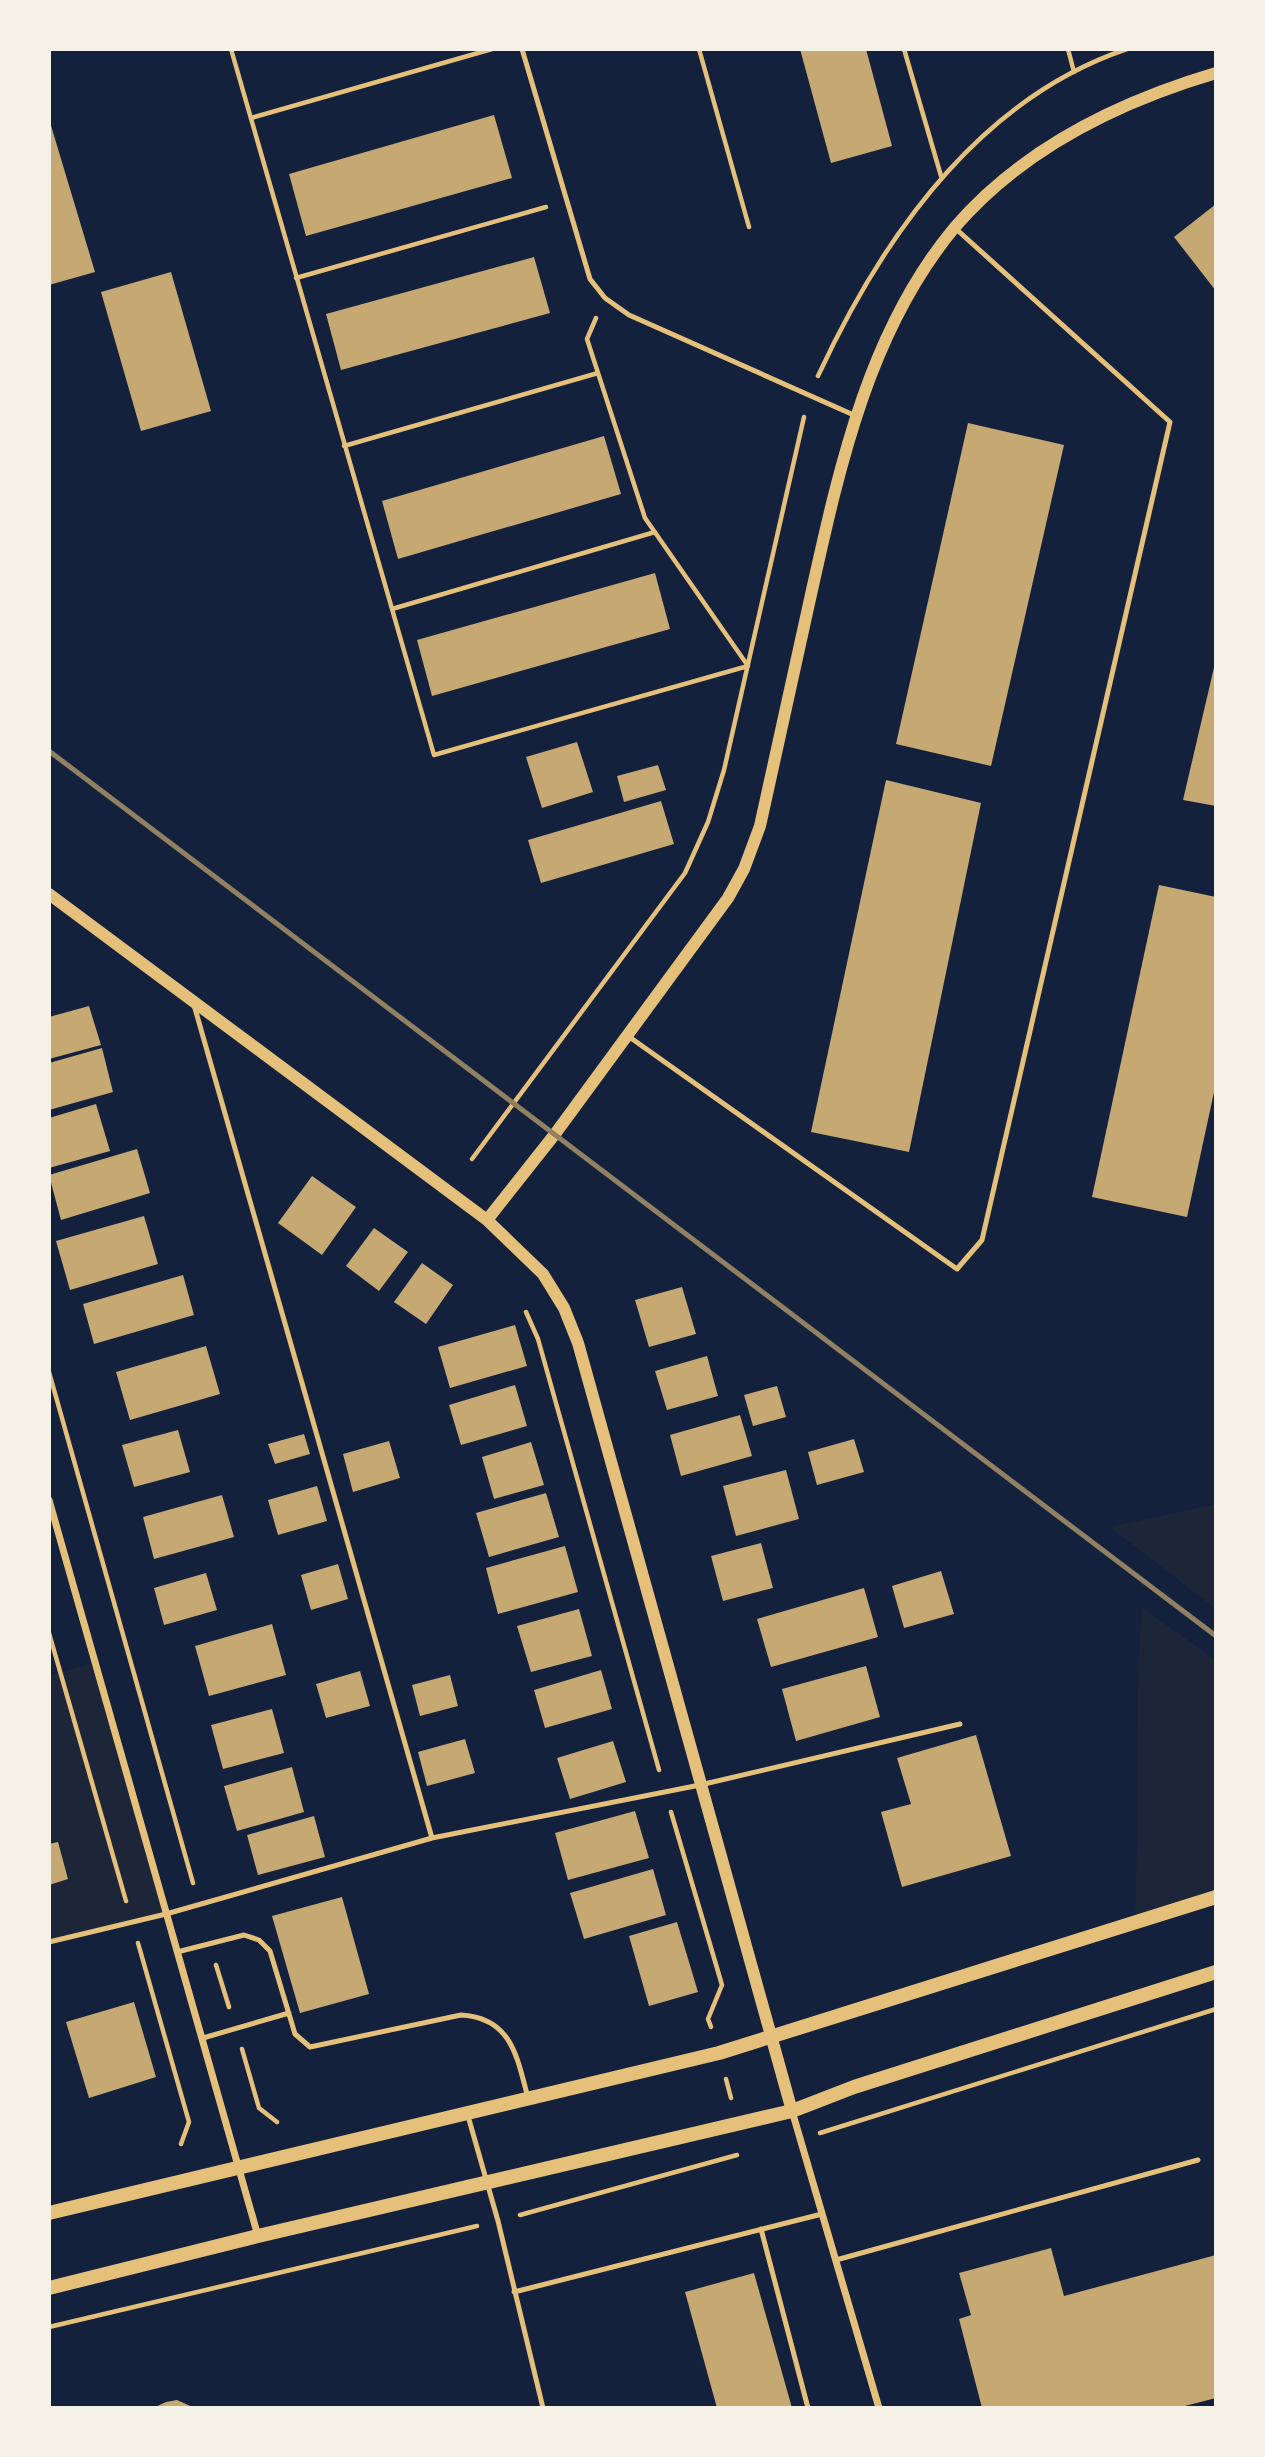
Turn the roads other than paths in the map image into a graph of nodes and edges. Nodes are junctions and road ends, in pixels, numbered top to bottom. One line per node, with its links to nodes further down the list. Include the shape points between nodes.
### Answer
1 (522, 49): 4 (lane, via 590,279 605,298 629,315)
2 (1216, 73): 3 (street, via 1084,124 1035,155)
3 (955, 228): 4 (street, via 889,331); 7 (lane, via 1170,422 982,1240 957,1269)
4 (856, 416): 7 (street, via 832,500 760,826 728,898)
5 (49, 894): 6 (street)
6 (193, 1002): 8 (street); 12 (lane)
7 (628, 1035): 8 (street)
8 (486, 1220): 11 (street, via 543,1274 578,1343)
9 (49, 1500): 14 (street)
10 (960, 1724): 11 (lane)
11 (700, 1785): 12 (lane); 19 (street)
12 (432, 1838): 14 (lane)
13 (1216, 1897): 19 (main road)
14 (166, 1914): 15 (lane); 16 (street)
15 (49, 1942)
16 (177, 1952): 18 (lane, via 244,1935 259,1940 270,1951); 20 (street)
17 (1216, 1972): 22 (main road)
18 (289, 2013): 20 (lane); 21 (lane, via 295,2034 310,2047 461,2015 479,2016 501,2029 512,2046)
19 (772, 2037): 21 (main road); 22 (street)
20 (203, 2038): 25 (street)
21 (528, 2098): 23 (main road)
22 (792, 2111): 26 (main road); 28 (street)
23 (467, 2113): 25 (main road); 26 (lane)
24 (1198, 2160): 31 (lane)
25 (240, 2166): 27 (main road); 30 (street)
26 (486, 2182): 30 (main road); 33 (lane)
27 (49, 2213)
28 (822, 2214): 29 (lane); 31 (street)
29 (761, 2229): 33 (lane); 35 (lane)
30 (258, 2236): 32 (main road)
31 (836, 2260): 36 (street)
32 (49, 2288)
33 (514, 2292): 34 (lane)
34 (543, 2408)
35 (808, 2408)
36 (878, 2408)

